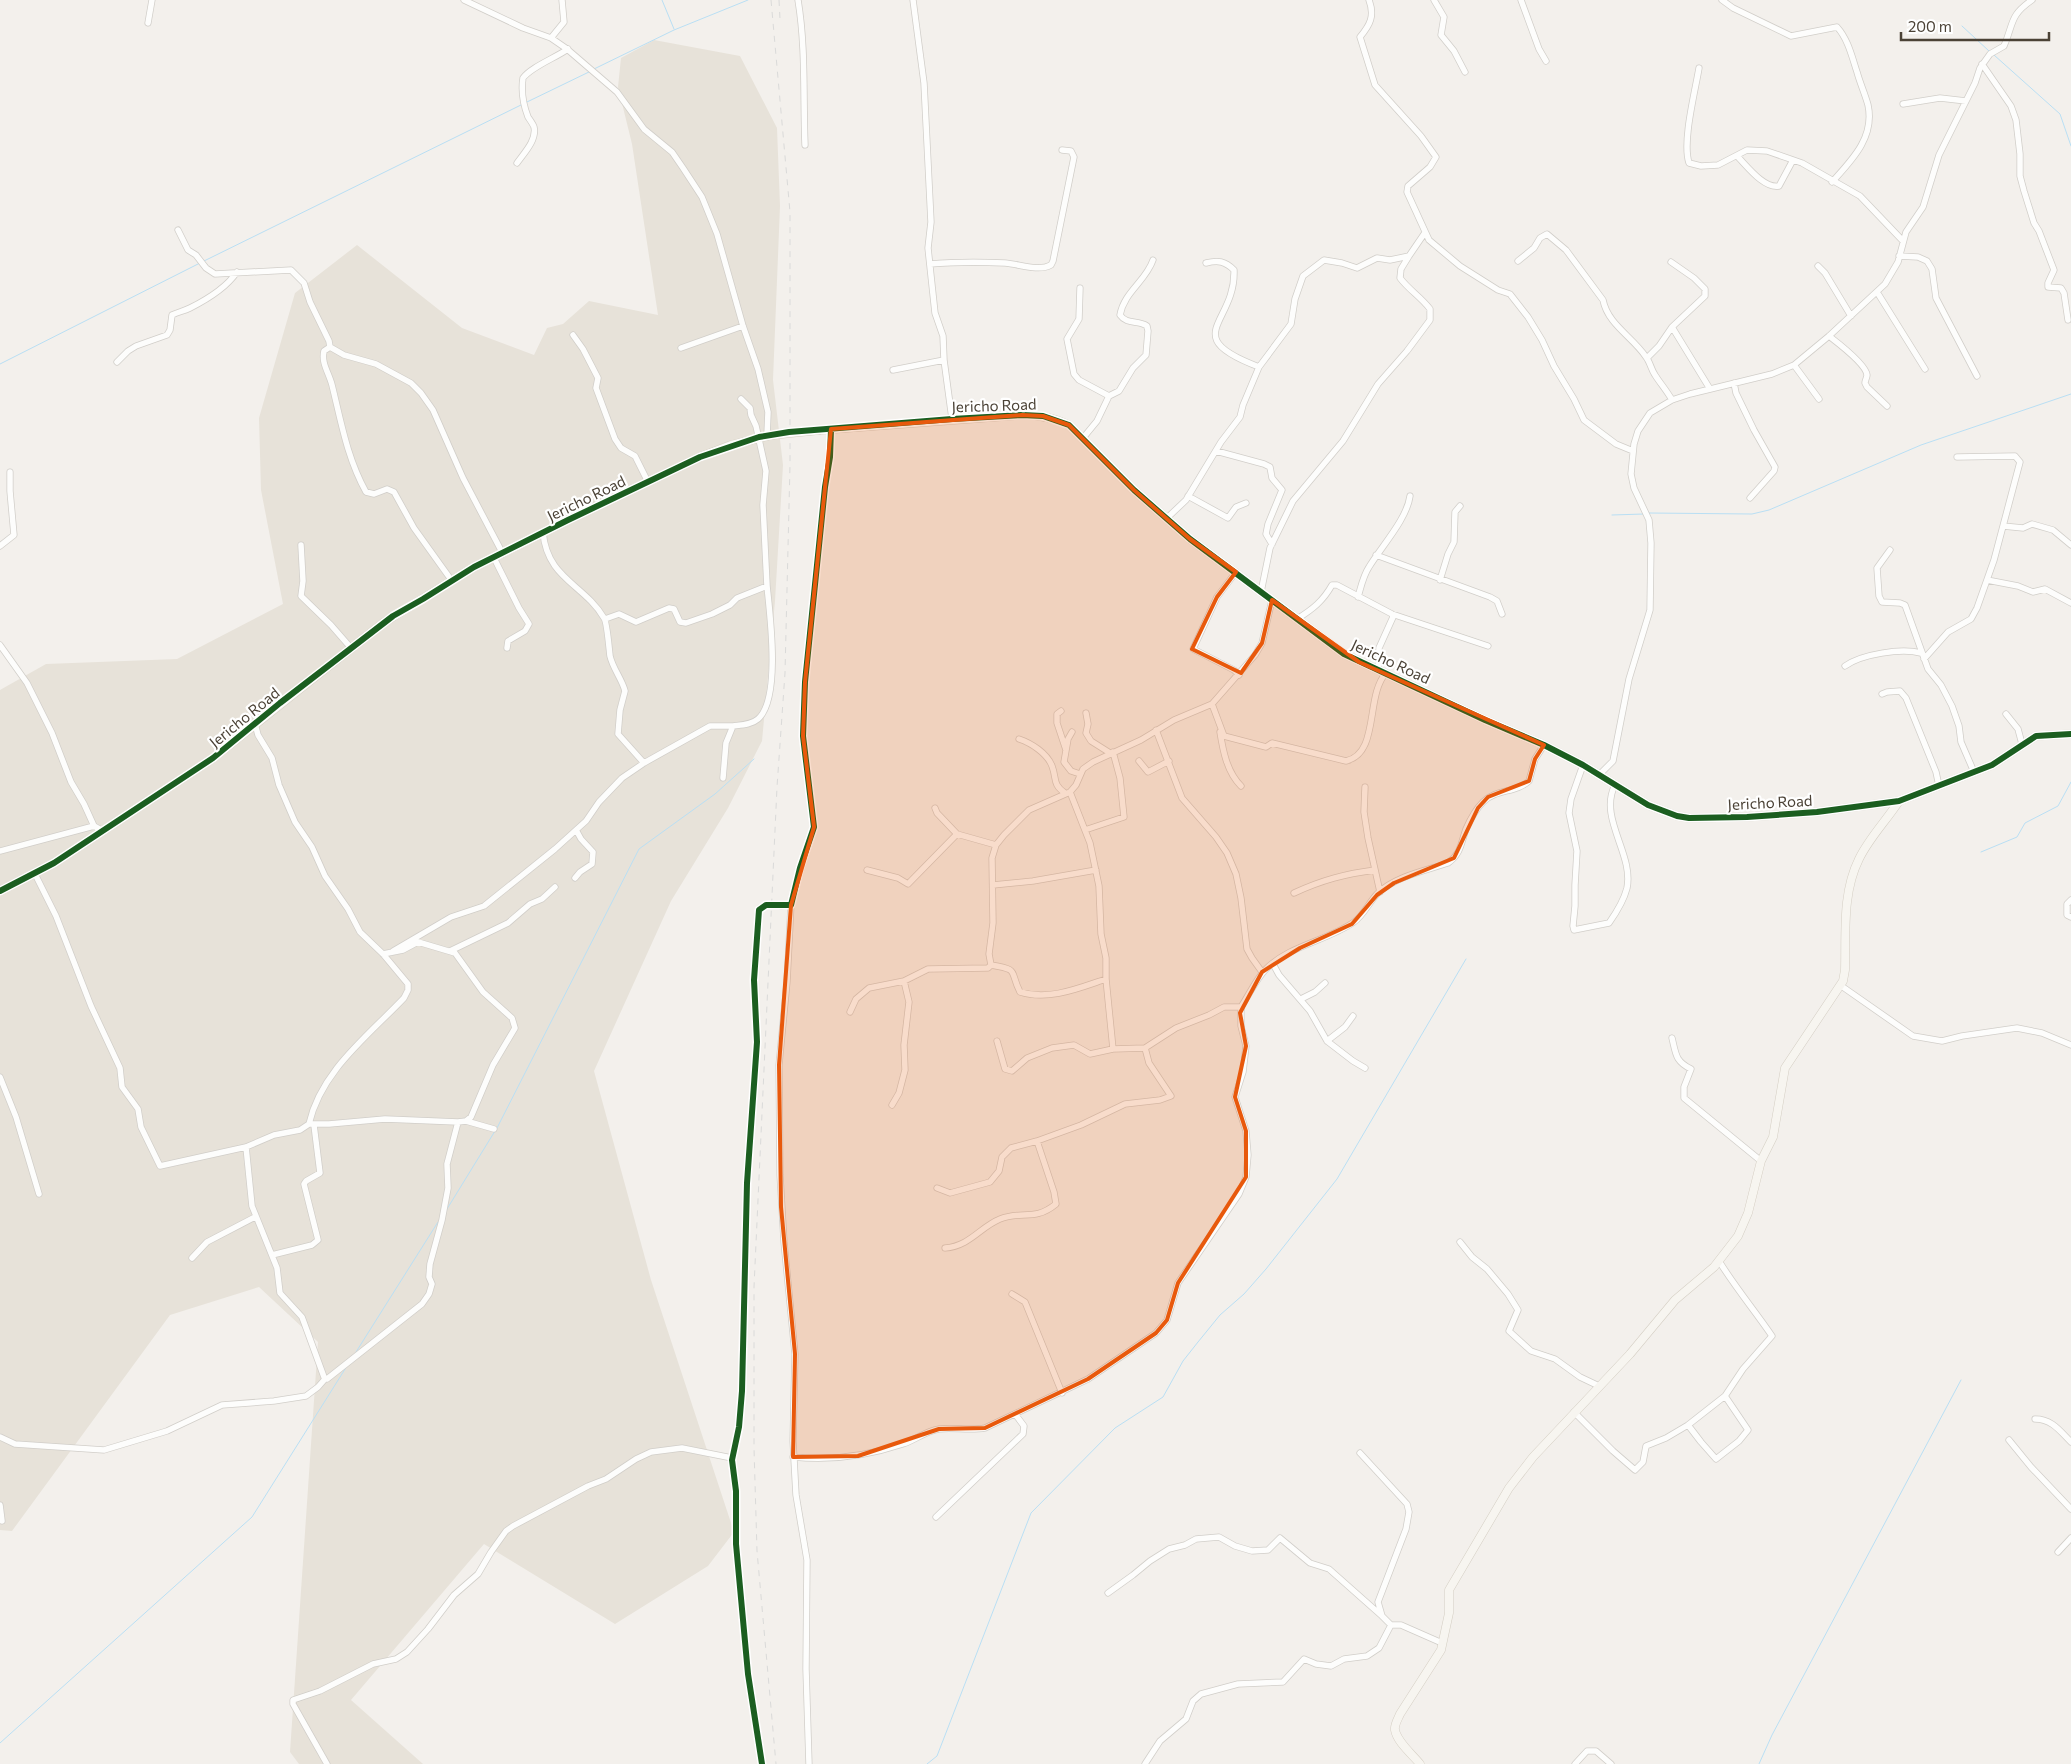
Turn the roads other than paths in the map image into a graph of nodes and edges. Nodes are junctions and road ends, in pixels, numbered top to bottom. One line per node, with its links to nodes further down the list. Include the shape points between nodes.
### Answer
1 (152, 0): 11 (street)
2 (464, 0): 12 (street)
3 (562, 0): 12 (street, via 564,22)
4 (798, 0): 20 (street)
5 (913, 0): 35 (street, via 924,83 932,222 928,248)
6 (1369, 0): 27 (street, via 1372,19 1360,37 1376,85 1436,157 1430,167 1408,186)
7 (1434, 0): 17 (street, via 1444,17 1440,35 1454,51)
8 (1521, 0): 14 (street)
9 (1722, 0): 25 (street, via 1791,36 1828,27 1837,27 1840,31 1865,96 1869,120 1857,153)
10 (2032, 0): 15 (street, via 2013,18 2004,46)
11 (148, 23)
12 (551, 38): 13 (street)
13 (568, 50): 24 (street, via 538,65 523,78 523,103 534,127 534,135); 42 (street, via 617,92 644,129 672,152 702,197 717,234)
14 (1546, 62)
15 (1982, 64): 18 (street); 41 (street, via 2011,106 2016,120 2024,192 2054,270 2048,287 2061,288)
16 (1699, 68): 22 (street, via 1686,155 1689,163 1718,165)
17 (1465, 72)
18 (1966, 101): 19 (street, via 1940,98); 28 (street, via 1939,155 1923,207)
19 (1903, 104)
20 (805, 145)
21 (1062, 150): 35 (street, via 1071,151 1074,157 1051,265 1042,268 1006,263)
22 (1737, 156): 23 (street, via 1747,150 1766,151); 23 (street, via 1767,185 1776,187)
23 (1793, 160): 25 (street)
24 (517, 163)
25 (1832, 182): 28 (street, via 1860,196)
26 (178, 230): 37 (street, via 188,250 206,268 215,274)
27 (1424, 234): 29 (street); 68 (street, via 1460,266 1510,294 1542,340 1584,420 1616,444)
28 (1903, 241): 30 (street)
29 (1409, 256): 52 (street, via 1390,260 1377,258 1356,268 1324,260 1312,268 1303,276 1291,324); 80 (street, via 1401,268 1400,278 1430,309 1430,320 1378,384 1344,441 1293,501)
30 (1899, 256): 39 (street, via 1893,272); 55 (street, via 1918,257 1928,262 1936,298)
31 (1153, 260): 58 (street, via 1148,274 1124,300 1120,315 1128,322 1147,326 1146,355 1119,391)
32 (1518, 261): 48 (street, via 1547,234 1559,242 1603,300 1605,311 1616,326)
33 (1671, 262): 43 (street, via 1705,289 1705,296)
34 (1206, 263): 52 (street, via 1225,262 1234,270 1234,279 1214,338 1233,356)
35 (930, 264): 49 (street, via 935,313 944,336)
36 (1818, 266): 40 (street)
37 (237, 272): 46 (street, via 291,270 304,283); 50 (street, via 217,292 172,315 167,335 128,350)
38 (1080, 288): 58 (street, via 1079,319 1067,339 1074,374)
39 (1877, 292): 40 (street); 53 (street)
40 (1851, 316): 45 (street)
41 (2068, 320)
42 (743, 326): 47 (street); 65 (street, via 758,368 768,412)
43 (1672, 328): 48 (street); 57 (street)
44 (573, 335): 71 (street, via 598,378 596,388 615,439 621,448 635,456)
45 (1830, 336): 51 (street); 62 (street, via 1855,357 1867,375 1867,387)
46 (330, 347): 85 (street, via 344,355 376,364 421,393 433,410 463,478); 91 (street, via 324,352 324,362 350,456 362,485 366,492 374,494 387,489 394,492 414,528)
47 (681, 348)
48 (1647, 358): 61 (street)
49 (944, 360): 54 (street); 63 (street)
50 (117, 362)
51 (1794, 365): 56 (street); 60 (street)
52 (1259, 367): 67 (street, via 1240,417)
53 (1925, 369)
54 (893, 370)
55 (1976, 376)
56 (1734, 383): 57 (street); 74 (street, via 1754,430 1775,467)
57 (1710, 389): 61 (street)
58 (1109, 396): 66 (street)
59 (741, 399): 65 (street)
60 (1819, 399)
61 (1672, 400): 68 (street, via 1650,413 1638,431)
62 (1887, 406)
63 (952, 419): 64 (street, Jericho Road); 66 (street, Jericho Road, via 1043,416 1069,425)
64 (832, 429): 65 (street, Jericho Road, bridge); 159 (street, via 804,700 805,762 814,827)
65 (766, 436): 71 (street, Jericho Road, via 700,457); 92 (street, via 763,505)
66 (1083, 438): 77 (street, Jericho Road)
67 (1216, 451): 72 (street); 80 (street, via 1270,467 1272,478 1282,490 1266,534)
68 (1633, 451): 131 (street, via 1631,474 1634,488 1649,520 1650,610 1628,679 1613,761)
69 (1957, 457): 78 (street, via 2015,456 2020,462)
70 (10, 472): 83 (street, via 14,535)
71 (648, 482): 79 (street, Jericho Road)
72 (1188, 496): 75 (street, via 1228,518 1236,508); 77 (street)
73 (1410, 496): 86 (street, via 1409,503)
74 (1750, 498)
75 (1246, 503)
76 (1460, 506): 89 (street, via 1455,512 1454,542)
77 (1167, 518): 88 (street, Jericho Road)
78 (2003, 526): 82 (street, via 2022,528 2032,524 2053,530); 90 (street)
79 (543, 532): 85 (street, Jericho Road); 99 (street, via 545,548 559,574 594,603)
80 (1272, 544): 93 (street)
81 (300, 545): 103 (street, via 301,596)
82 (2071, 545)
83 (0, 546)
84 (1890, 550): 105 (street, via 1877,568 1878,596 1882,602 1905,605)
85 (503, 554): 87 (street, Jericho Road)
86 (1376, 555): 89 (street); 94 (street)
87 (494, 558): 91 (street, Jericho Road); 104 (street, via 529,624 508,642)
88 (1236, 572): 93 (street, Jericho Road); 108 (street, via 1216,597 1193,649)
89 (1440, 580): 98 (street, via 1497,601)
90 (1987, 580): 96 (street, via 2033,592 2045,589); 105 (street, via 1971,619 1948,632)
91 (452, 581): 103 (street, Jericho Road, via 393,616)
92 (768, 586): 99 (street, via 686,623 680,622 674,608 636,622 619,614); 116 (street, via 772,669 768,704 755,721)
93 (1261, 592): 95 (street, Jericho Road)
94 (1358, 597): 97 (street); 100 (street, via 1332,585 1315,608)
95 (1272, 600): 100 (street, Jericho Road); 108 (street, via 1262,643)
96 (2071, 603)
97 (1392, 614): 102 (street); 107 (street, via 1379,648)
98 (1502, 614)
99 (605, 619): 127 (street, via 610,657 625,691 618,734)
100 (1297, 619): 107 (street, Jericho Road, via 1344,654)
101 (0, 645): 140 (street, via 27,683)
102 (1488, 646)
103 (351, 648): 115 (street, Jericho Road)
104 (507, 648)
105 (1922, 656): 106 (street, via 1908,650 1871,655); 129 (street, via 1952,706 1961,742)
106 (1845, 666)
107 (1382, 672): 114 (street, via 1368,739 1352,760 1272,743 1266,747 1235,740 1224,736); 122 (street, Jericho Road)
108 (1239, 675): 110 (street)
109 (1882, 694): 135 (street, via 1900,692 1906,698)
110 (1212, 704): 114 (street); 117 (street)
111 (1061, 711): 123 (street, via 1057,714 1057,723)
112 (1086, 713): 124 (street, via 1086,733 1091,741)
113 (2006, 714): 121 (street, via 2018,729)
114 (1219, 723): 134 (street, via 1225,756)
115 (255, 724): 143 (street, Jericho Road, via 212,758); 163 (street, via 295,822 312,847 325,876 360,932)
116 (733, 726): 127 (street, via 710,726); 132 (street, via 726,743)
117 (1156, 730): 124 (street); 126 (street)
118 (1072, 732): 123 (street)
119 (2071, 734): 121 (street, Jericho Road, via 2036,736)
120 (1019, 739): 137 (street, via 1047,758 1052,764 1056,786)
121 (2022, 744): 129 (street, Jericho Road, via 1997,763)
122 (1544, 745): 128 (street, Jericho Road); 155 (street, via 1535,759 1529,781 1518,788 1488,797 1478,808 1454,858 1404,878)
123 (1066, 750): 130 (street, via 1064,762 1071,771)
124 (1112, 752): 130 (street, via 1093,762); 142 (street, via 1120,778 1124,817)
125 (1139, 761): 126 (street, via 1148,772)
126 (1169, 761): 166 (street, via 1182,798 1227,853 1236,874 1249,953)
127 (644, 762): 141 (street, via 598,802)
128 (1582, 765): 131 (street, Jericho Road); 133 (street, via 1570,799 1569,813 1577,851 1574,930 1594,928 1609,922 1627,889 1623,850 1612,819 1611,798)
129 (1974, 772): 135 (street, Jericho Road)
130 (1080, 774): 137 (street)
131 (1599, 775): 133 (street, Jericho Road)
132 (723, 778)
133 (1615, 785): 138 (street, Jericho Road, via 1662,811 1688,818 1817,812)
134 (1241, 786)
135 (1939, 786): 138 (street, Jericho Road)
136 (1365, 787): 149 (street, via 1364,812)
137 (1068, 792): 142 (street); 145 (street, via 1023,815)
138 (1898, 801): 170 (street, via 1852,874 1847,900 1845,970)
139 (935, 808): 144 (street)
140 (94, 826): 143 (street); 146 (street)
141 (576, 830): 151 (street, via 593,852 592,864); 163 (street, via 484,906 451,917)
142 (1084, 830): 148 (street)
143 (103, 831): 150 (street, Jericho Road)
144 (957, 834): 145 (street); 147 (street, via 909,883)
145 (996, 845): 152 (street, via 992,858)
146 (0, 851)
147 (867, 870)
148 (1096, 870): 152 (street); 167 (street)
149 (1375, 870): 155 (street); 156 (street, via 1339,875)
150 (35, 874): 154 (street, Jericho Road); 189 (street, via 120,1068 122,1087 138,1109 141,1127 160,1166)
151 (575, 878)
152 (993, 885): 165 (street)
153 (555, 887): 162 (street, via 508,923)
154 (0, 891)
155 (1380, 892): 164 (street, via 1352,924 1314,940)
156 (1294, 893)
157 (2071, 900): 161 (street, via 2067,904 2067,915)
158 (766, 905): 213 (street, via 758,914 754,980 757,1042 747,1183 742,1391)
159 (791, 905): 160 (street); 212 (street, via 779,1073 782,1206 795,1354)
160 (781, 906)
161 (2071, 917)
162 (450, 951): 163 (street, via 418,942); 184 (street, via 483,992 514,1023 513,1034)
163 (386, 954): 186 (street, via 407,981 407,993 324,1084 314,1104)
164 (1273, 964): 166 (street); 171 (street)
165 (991, 966): 167 (street, via 1008,968 1014,972 1020,992 1040,996 1060,994); 168 (street, via 986,970 928,969)
166 (1262, 972): 172 (street)
167 (1106, 979): 180 (street)
168 (904, 981): 173 (street, via 869,988 856,999); 183 (street, via 909,1002 905,1070)
169 (1324, 983): 171 (street, via 1316,992)
170 (1840, 985): 178 (street, via 1913,1036 1942,1041 2017,1028 2042,1032); 190 (street, via 1785,1068 1773,1137)
171 (1301, 999): 177 (street)
172 (1241, 1007): 179 (street, via 1224,1007 1176,1028); 202 (street, via 1246,1046 1235,1098 1246,1131 1246,1177 1178,1283 1167,1320 1156,1333)
173 (850, 1012)
174 (1353, 1016): 177 (street)
175 (1672, 1038): 190 (street, via 1677,1058 1691,1069 1684,1087 1684,1098 1689,1105)
176 (997, 1041): 180 (street, via 1008,1071 1016,1070 1027,1058 1052,1048 1074,1045 1090,1054)
177 (1327, 1041): 181 (street)
178 (2071, 1045)
179 (1145, 1048): 180 (street); 188 (street, via 1149,1063 1171,1096 1125,1104 1081,1126)
180 (1113, 1049)
181 (1365, 1068)
182 (0, 1077): 192 (street, via 16,1116)
183 (892, 1105)
184 (466, 1121): 185 (street); 187 (street)
185 (458, 1122): 186 (street, via 385,1119); 200 (street, via 447,1164 448,1188 442,1220 430,1264 432,1284 429,1294 422,1304)
186 (311, 1125): 189 (street); 196 (street, via 320,1173 304,1184 318,1240 314,1244)
187 (494, 1129)
188 (1037, 1141): 191 (street, via 1011,1148 1002,1157 999,1171 990,1182 950,1193); 195 (street, via 1056,1204 1045,1213 1000,1219 962,1244)
189 (246, 1147): 193 (street)
190 (1761, 1161): 198 (street, via 1743,1227)
191 (937, 1188)
192 (39, 1194)
193 (255, 1217): 196 (street); 197 (street, via 207,1242)
194 (1460, 1242): 201 (street, via 1487,1269 1518,1310 1509,1331 1531,1351 1556,1359)
195 (945, 1248)
196 (272, 1255): 200 (street, via 279,1275 280,1293 302,1317)
197 (192, 1258)
198 (1719, 1261): 201 (street, via 1675,1300); 203 (street, via 1772,1336)
199 (1012, 1294): 202 (street, via 1025,1302)
200 (325, 1379): 208 (street, via 306,1396 222,1405 162,1433 104,1450 15,1444)
201 (1599, 1386): 204 (street)
202 (1062, 1393): 205 (street)
203 (1725, 1396): 207 (street); 207 (street, via 1748,1430 1739,1441 1716,1458)
204 (1574, 1412): 207 (street, via 1635,1470 1643,1462 1646,1446); 223 (street, via 1508,1488 1472,1549 1450,1590)
205 (1015, 1414): 212 (street, via 976,1430 931,1431 902,1444 858,1456 819,1460); 216 (street, via 1024,1426 1023,1434)
206 (2035, 1419): 210 (street, via 2051,1422)
207 (1688, 1425)
208 (0, 1437)
209 (2009, 1440): 215 (street)
210 (2071, 1442)
211 (1360, 1453): 221 (street, via 1407,1504 1409,1512 1400,1546 1378,1602)
212 (793, 1457): 226 (street, via 807,1560)
213 (732, 1458): 224 (street, via 682,1448 651,1452 510,1528 478,1574 454,1595 407,1652 293,1700); 225 (street, via 748,1674)
214 (0, 1505): 217 (street)
215 (2071, 1508)
216 (936, 1517)
217 (2, 1521)
218 (2071, 1538): 219 (street)
219 (2058, 1552)
220 (1108, 1593): 221 (street, via 1150,1560 1196,1539 1219,1537 1252,1551 1268,1550 1280,1538 1310,1563 1329,1569)
221 (1382, 1616): 222 (street)
222 (1391, 1625): 223 (street, via 1401,1625); 227 (street, via 1379,1648 1367,1656 1344,1659 1331,1666 1304,1659 1283,1682 1238,1684 1201,1694 1186,1718 1160,1741)
223 (1442, 1643): 228 (street, via 1441,1650 1396,1724 1400,1740)
224 (327, 1764)
225 (762, 1764)
226 (809, 1764)
227 (1145, 1764)
228 (1420, 1764)
229 (1576, 1764): 230 (street, via 1587,1751 1596,1751)
230 (1611, 1764)

